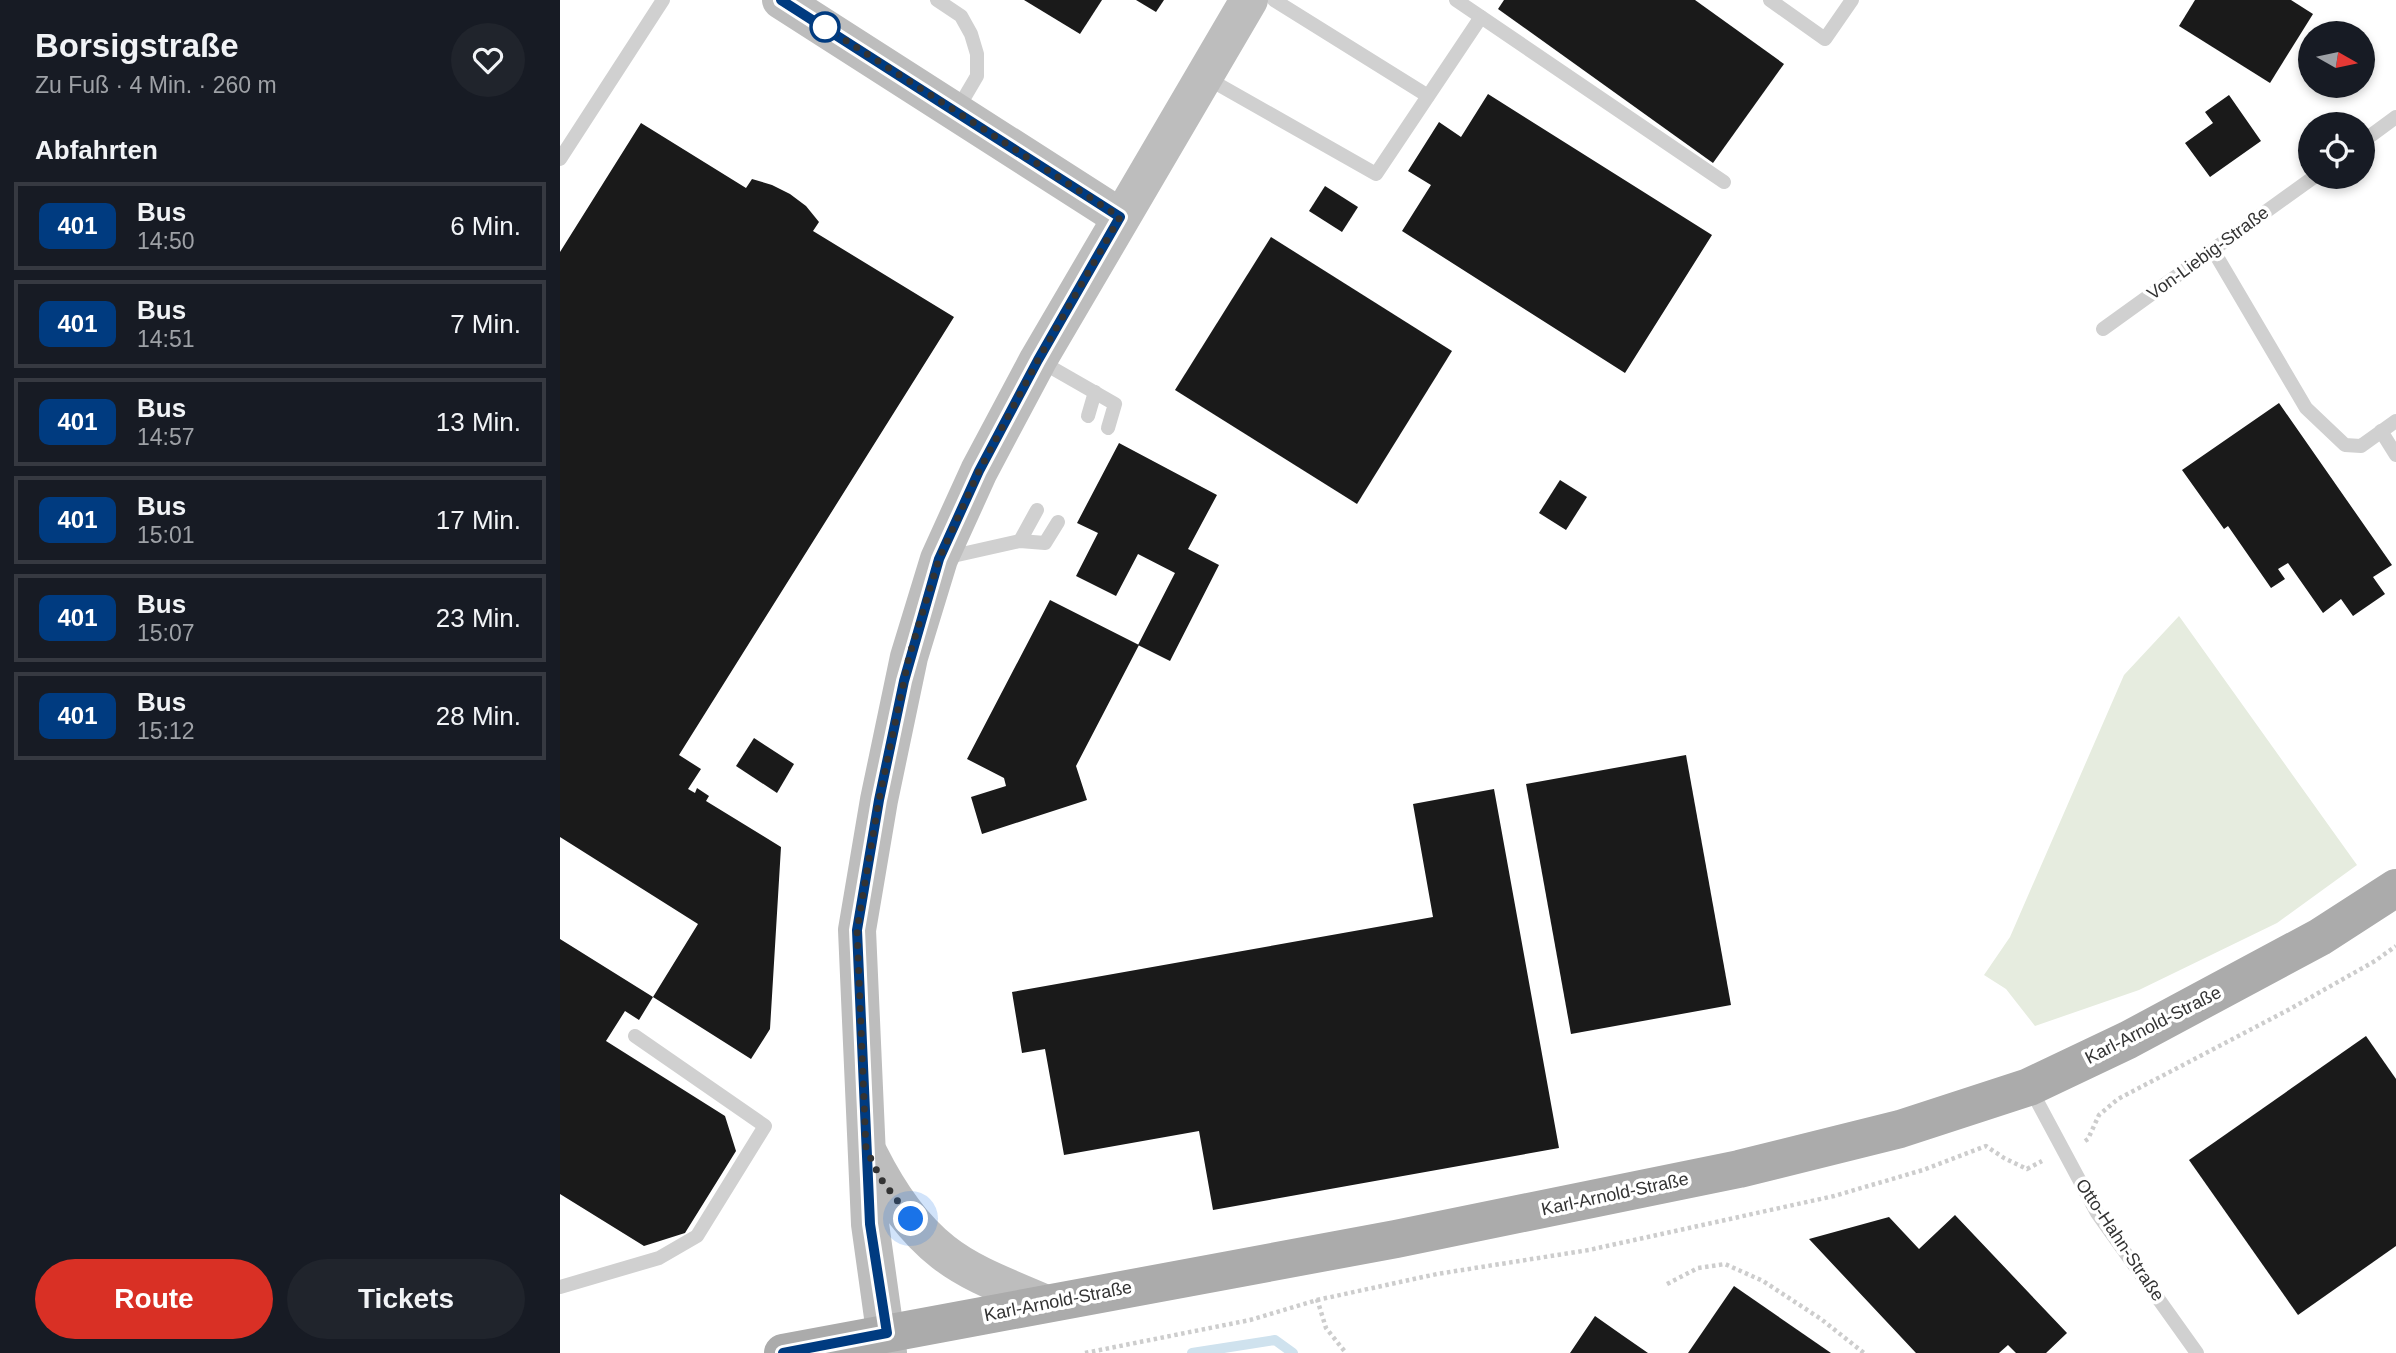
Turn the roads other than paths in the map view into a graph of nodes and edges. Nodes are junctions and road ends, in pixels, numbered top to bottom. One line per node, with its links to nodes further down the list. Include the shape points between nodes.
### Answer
1 (663, 0): 15 (lane)
2 (937, 0): 12 (lane, via 961,16 977,54 977,76)
3 (1249, 0): 10 (street)
4 (1274, 0): 11 (lane)
5 (1456, 0): 9 (lane)
6 (1770, 0): 7 (lane, via 1825,39)
7 (1852, 0)
8 (784, 1): 12 (street)
9 (1481, 17): 11 (lane); 16 (lane)
10 (1204, 76): 11 (lane, via 1376,174); 18 (street)
11 (1428, 96)
12 (956, 111): 18 (street)
13 (2396, 117): 14 (lane)
14 (2375, 132)
15 (560, 159)
16 (1724, 183)
17 (2298, 189): 19 (lane, Von-Liebig-Straße)
18 (1120, 217): 21 (street)
19 (2213, 250): 20 (lane, Von-Liebig-Straße); 26 (lane, via 2306,408 2345,445 2361,446)
20 (2103, 330)
21 (1038, 360): 22 (lane); 31 (street)
22 (1095, 392): 23 (lane); 25 (lane, via 1115,404)
23 (1088, 416)
24 (2396, 421): 26 (lane)
25 (1108, 428)
26 (2381, 431): 27 (lane)
27 (2396, 455)
28 (1037, 510): 30 (lane)
29 (1058, 522): 30 (lane, via 1045,543)
30 (1020, 541): 31 (lane)
31 (939, 559): 35 (street, via 909,657 857,930)
32 (2396, 888): 34 (main road, Karl-Arnold-Straße, via 2320,937 2128,1040)
33 (635, 1036): 36 (lane, via 765,1126 697,1236 659,1258)
34 (2029, 1087): 37 (main road, Karl-Arnold-Straße, via 1900,1129 1739,1169 1410,1236); 40 (lane, Otto-Hahn-Straße, via 2097,1213)
35 (866, 1149): 37 (street, via 895,1200 944,1253); 38 (street, via 870,1224)
36 (560, 1287)
37 (1044, 1303): 38 (main road, Karl-Arnold-Straße)
38 (887, 1343): 39 (main road, Karl-Arnold-Straße)
39 (783, 1353)
40 (2197, 1353)

